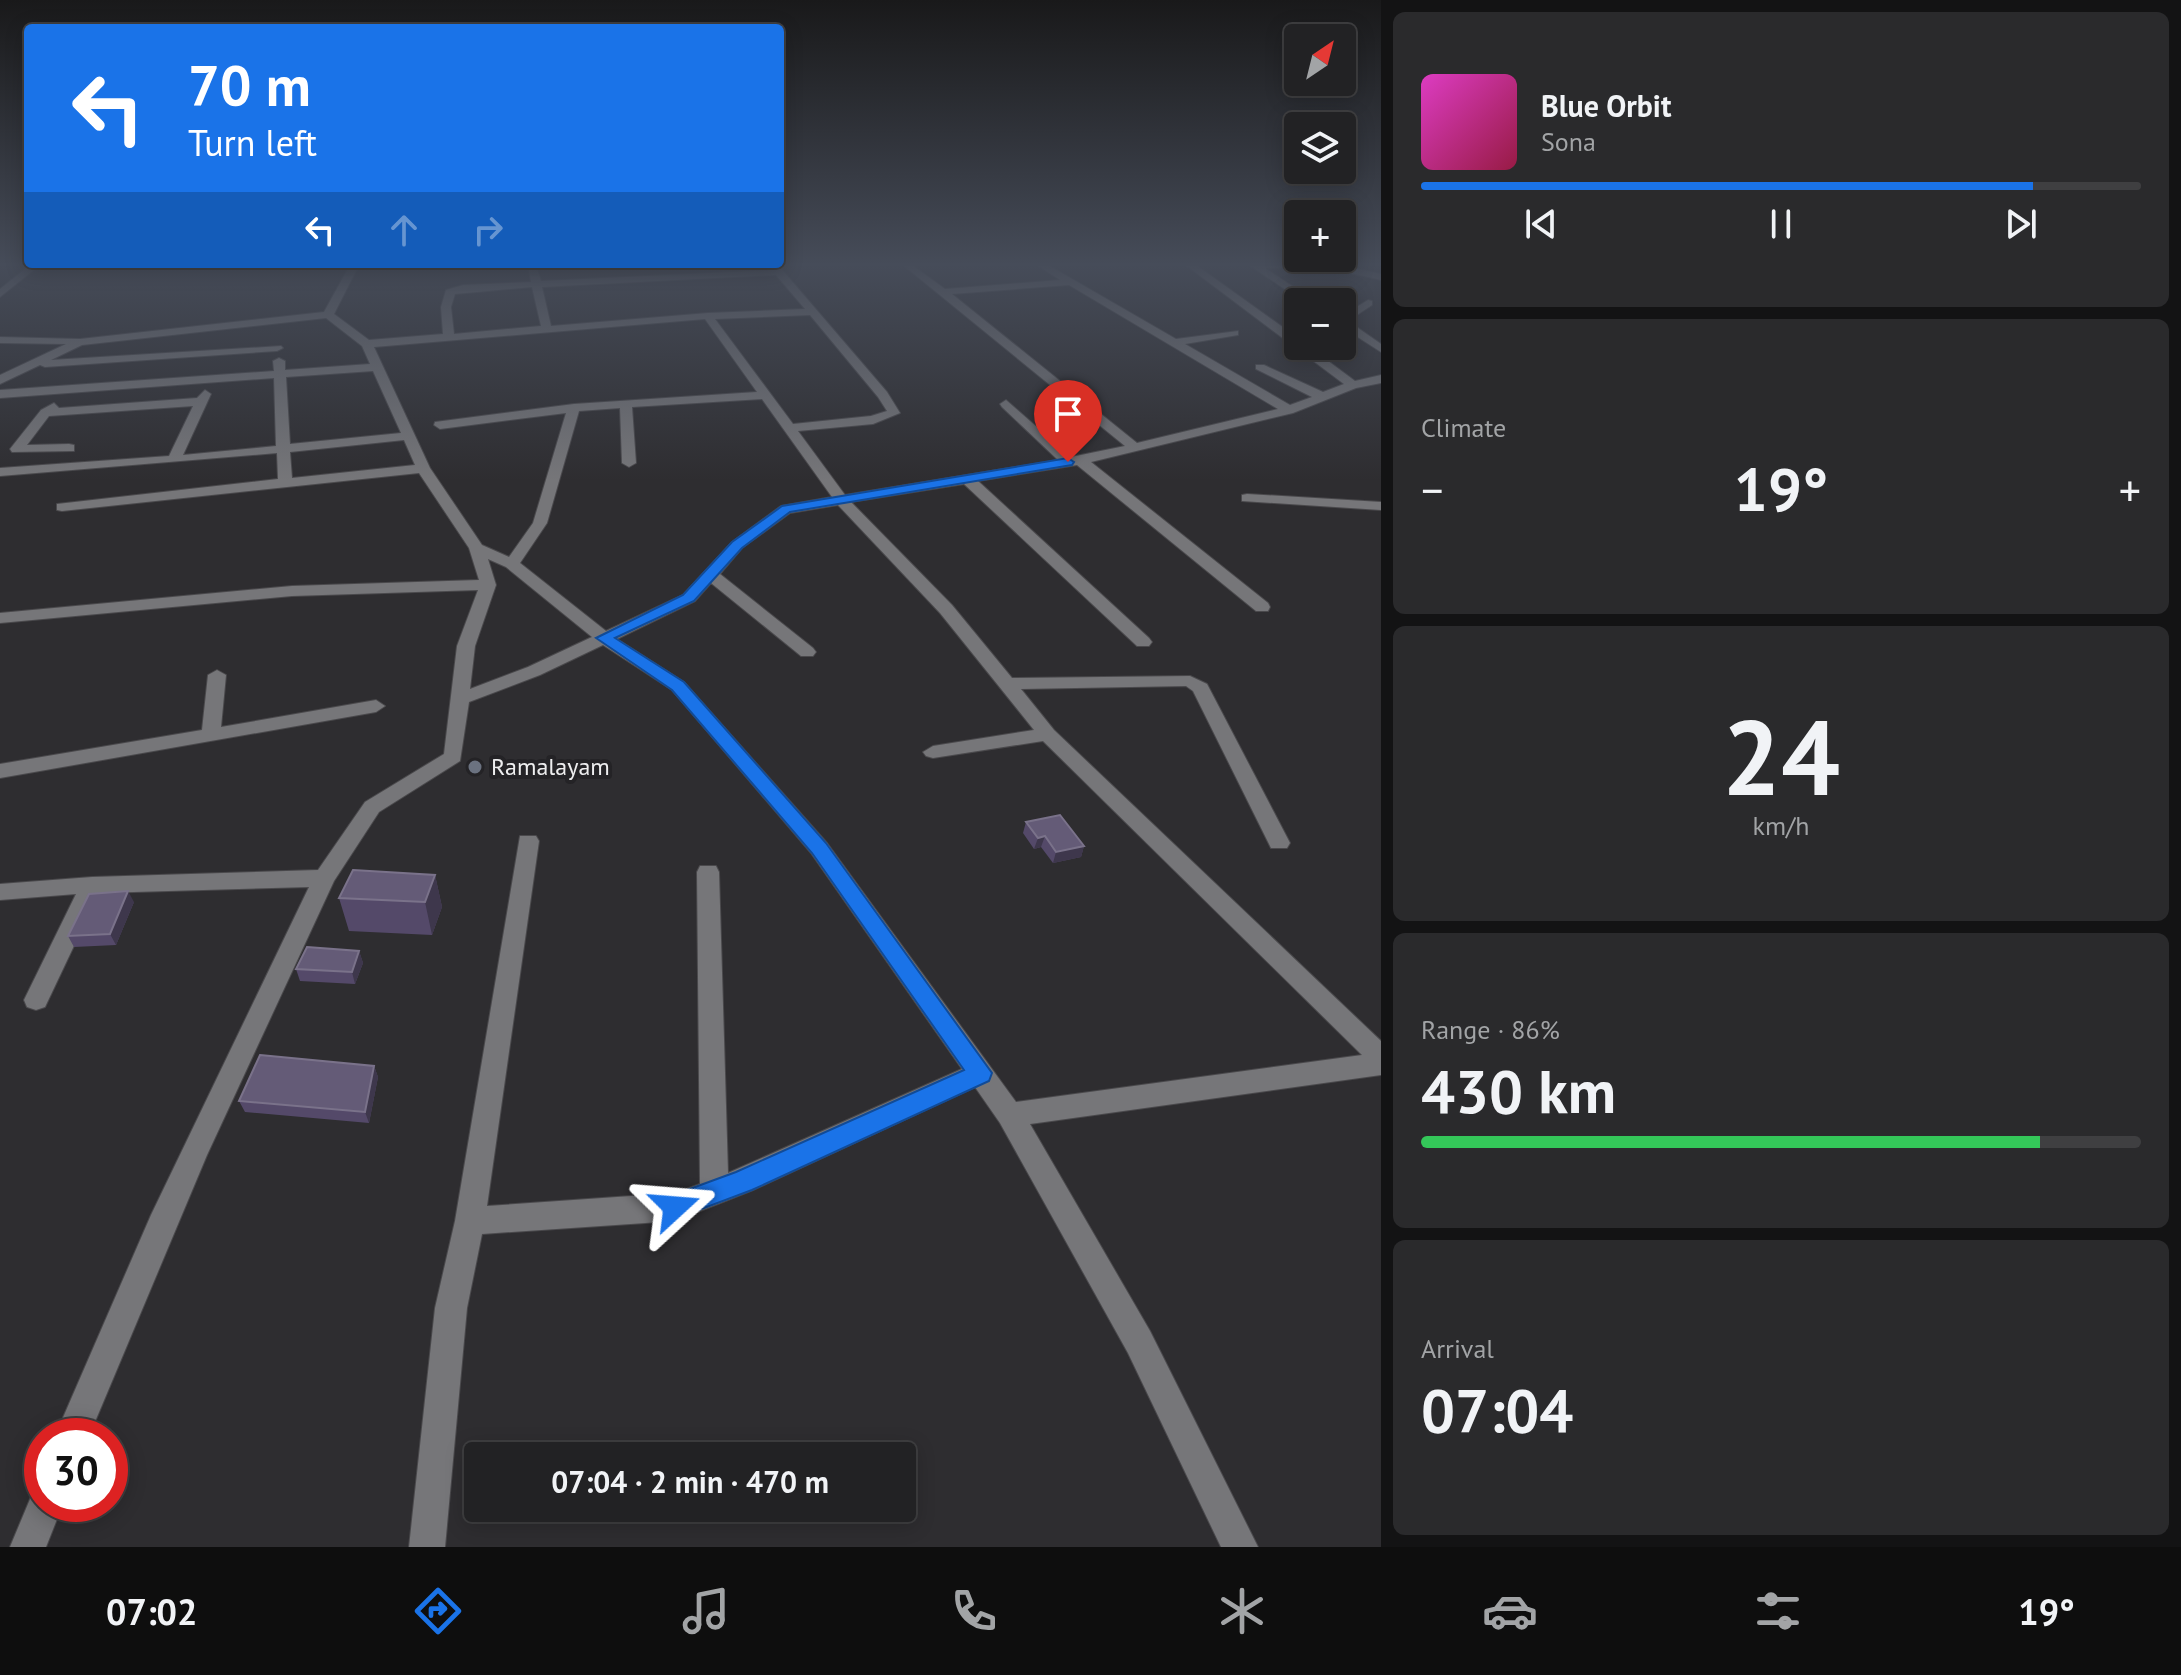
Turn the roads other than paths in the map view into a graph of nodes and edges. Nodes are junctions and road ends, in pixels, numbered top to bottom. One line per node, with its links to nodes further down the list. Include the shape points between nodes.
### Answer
1 (129, 337): 13 (street)
2 (275, 337): 16 (street)
3 (358, 337): 15 (street)
4 (460, 337): 11 (street)
5 (723, 337): 29 (street)
6 (833, 337): 38 (street, via 894,413)
7 (999, 337): 41 (street)
8 (1167, 337): 14 (street)
9 (1207, 337): 14 (street)
10 (1364, 337): 17 (street)
11 (449, 338): 15 (street)
12 (0, 340): 13 (street)
13 (80, 342): 19 (street)
14 (1176, 342): 35 (street)
15 (367, 344): 20 (street)
16 (277, 348): 19 (street); 22 (street)
17 (1381, 349)
18 (1320, 360): 26 (street)
19 (35, 364): 25 (street)
20 (377, 367): 22 (street); 39 (street)
21 (1260, 367): 30 (street)
22 (281, 374): 23 (street); 42 (street)
23 (220, 376): 27 (street); 31 (street)
24 (1381, 379): 26 (street)
25 (0, 380)
26 (1353, 385): 30 (street)
27 (68, 387): 28 (street); 36 (street)
28 (0, 394)
29 (763, 395): 32 (street); 38 (street)
30 (1323, 397): 35 (street)
31 (199, 402): 36 (street); 43 (street)
32 (626, 404): 34 (street); 45 (street)
33 (1006, 404): 44 (street)
34 (574, 408): 37 (street); 55 (street, via 540,523)
35 (1289, 410): 41 (street)
36 (45, 413): 40 (street, via 17,449)
37 (440, 425)
38 (788, 428): 51 (street)
39 (409, 436): 42 (street); 46 (street)
40 (69, 448)
41 (1135, 448): 44 (street)
42 (284, 450): 43 (street); 49 (street)
43 (174, 460): 47 (street)
44 (1074, 461): 48 (street); 58 (street)
45 (629, 463)
46 (423, 468): 49 (street); 54 (street)
47 (0, 472)
48 (966, 478): 51 (street); 61 (street)
49 (285, 485): 53 (street)
50 (1247, 498): 52 (street)
51 (842, 501): 56 (street, via 786,509 737,545); 64 (street, via 946,609)
52 (1381, 506)
53 (62, 507)
54 (477, 548): 55 (street); 57 (street)
55 (512, 564): 60 (street)
56 (710, 574): 60 (street, via 689,598); 62 (street)
57 (488, 585): 59 (street, via 292,591); 65 (street, via 466,646)
58 (1262, 607)
59 (0, 618)
60 (604, 638): 65 (street); 80 (street, via 678,686 809,836)
61 (1143, 642)
62 (807, 652)
63 (217, 675): 68 (street)
64 (1007, 684): 67 (street); 72 (street, via 1190,681 1201,688)
65 (459, 699): 74 (street, via 453,757 372,807)
66 (376, 706): 68 (street)
67 (1047, 734): 69 (street); 78 (street)
68 (211, 736): 70 (street)
69 (933, 752)
70 (0, 771)
71 (528, 841): 83 (street)
72 (1279, 843)
73 (708, 872): 82 (street)
74 (324, 878): 75 (street); 84 (street, via 129,1296)
75 (92, 885): 76 (street); 77 (street)
76 (0, 892)
77 (36, 1000)
78 (1381, 1057)
79 (1381, 1064): 81 (street)
80 (980, 1073): 81 (street); 82 (street)
81 (1010, 1115): 88 (street, via 1139,1342)
82 (714, 1193): 83 (street, via 675,1207)
83 (470, 1221): 87 (street, via 451,1308)
84 (79, 1418)
85 (38, 1522): 86 (street)
86 (28, 1547)
87 (427, 1547)
88 (1240, 1547)

